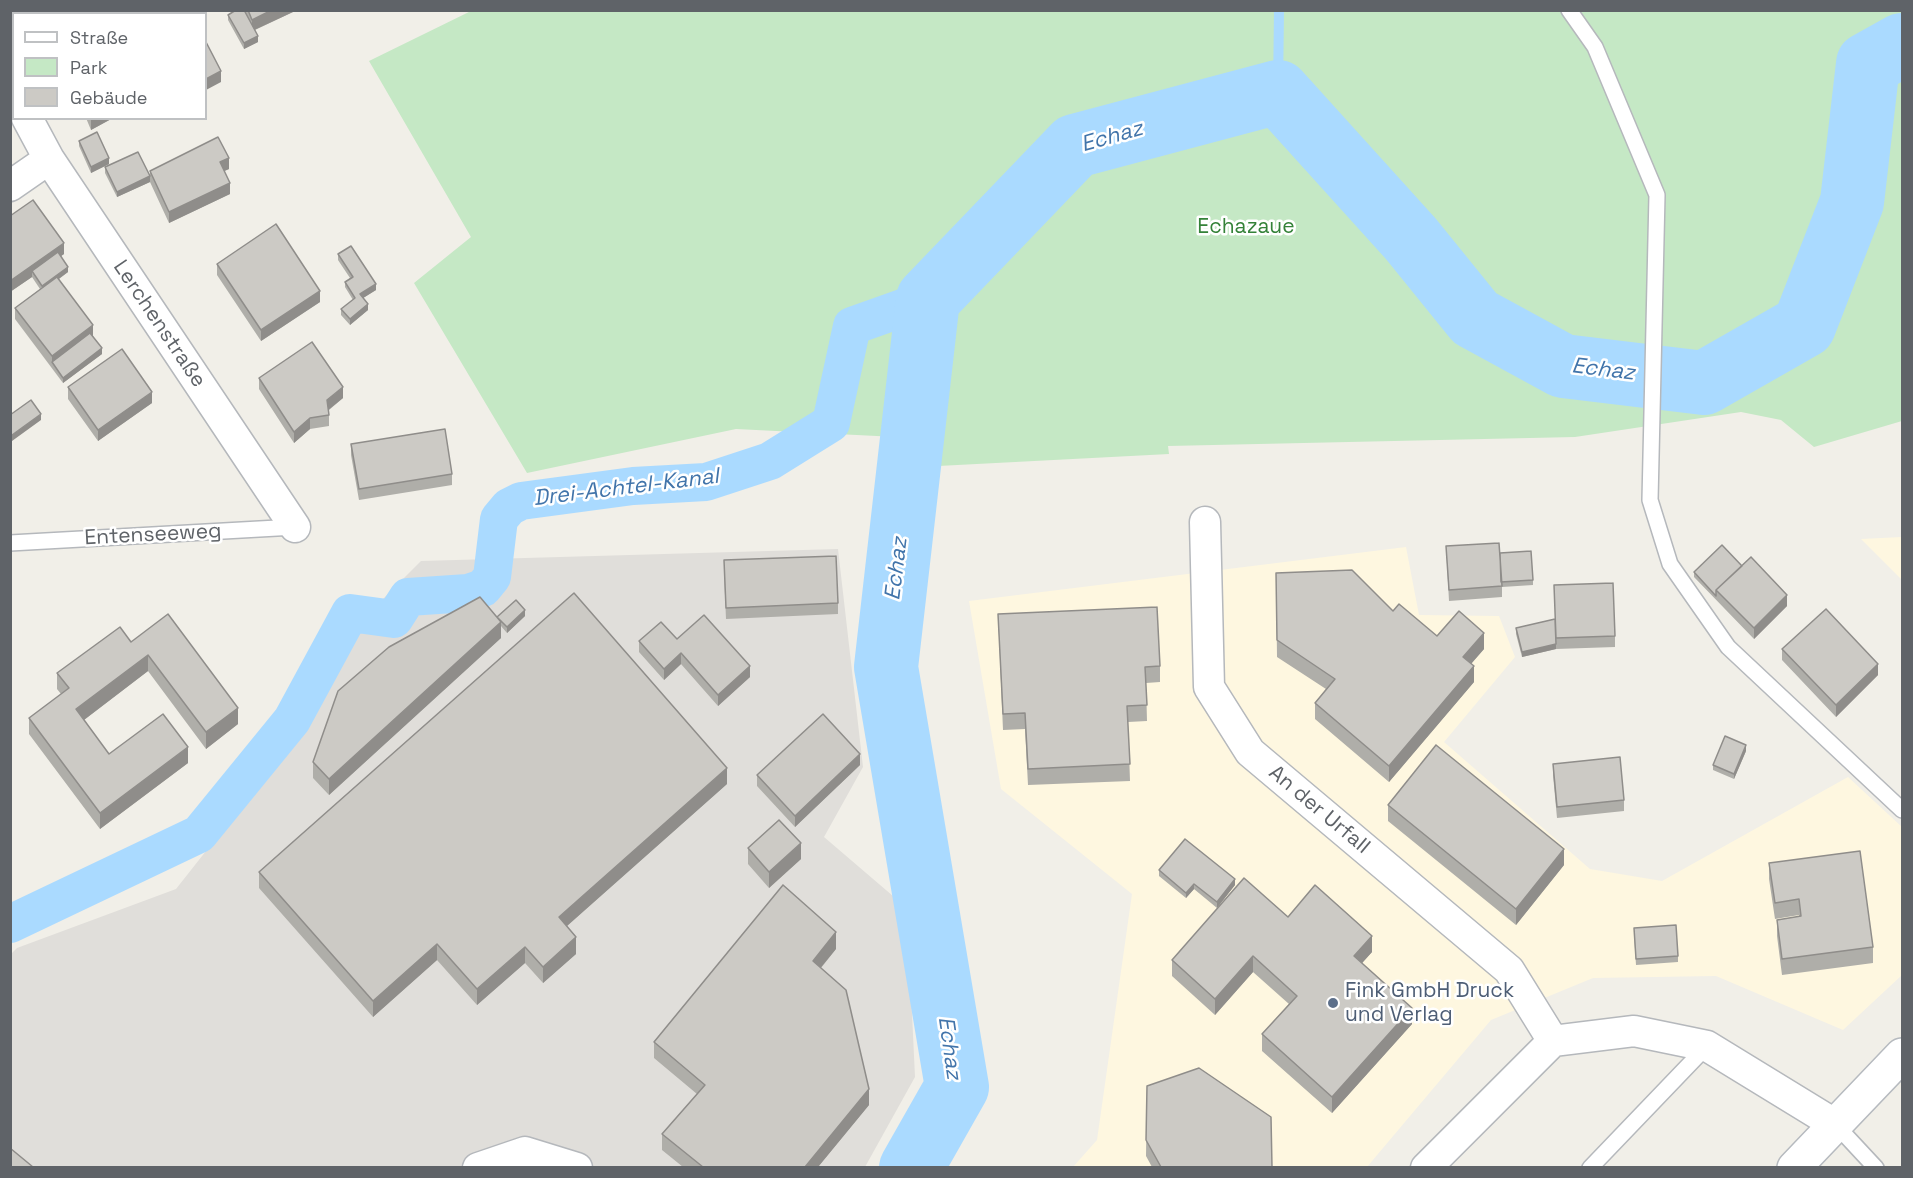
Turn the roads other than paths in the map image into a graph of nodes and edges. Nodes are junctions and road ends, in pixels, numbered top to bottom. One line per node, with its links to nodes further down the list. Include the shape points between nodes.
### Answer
1 (1569, 10): 8 (lane, via 1595,47 1657,195 1650,501 1670,564 1728,647)
2 (28, 120): 3 (street, Lerchenstraße)
3 (49, 159): 4 (street); 6 (street, Lerchenstraße)
4 (10, 186)
5 (1204, 522): 9 (street, An der Urfall, via 1209,687 1250,752 1509,970)
6 (295, 527): 7 (lane, Entenseeweg)
7 (10, 543)
8 (1902, 810)
9 (1553, 1041): 10 (street, via 1634,1031); 15 (street)
10 (1707, 1046): 12 (street); 16 (lane)
11 (1902, 1055): 12 (main road)
12 (1836, 1125): 17 (main road); 18 (lane)
13 (478, 1167): 14 (street, via 525,1152)
14 (577, 1167)
15 (1426, 1167)
16 (1590, 1167)
17 (1794, 1167)
18 (1876, 1167)

